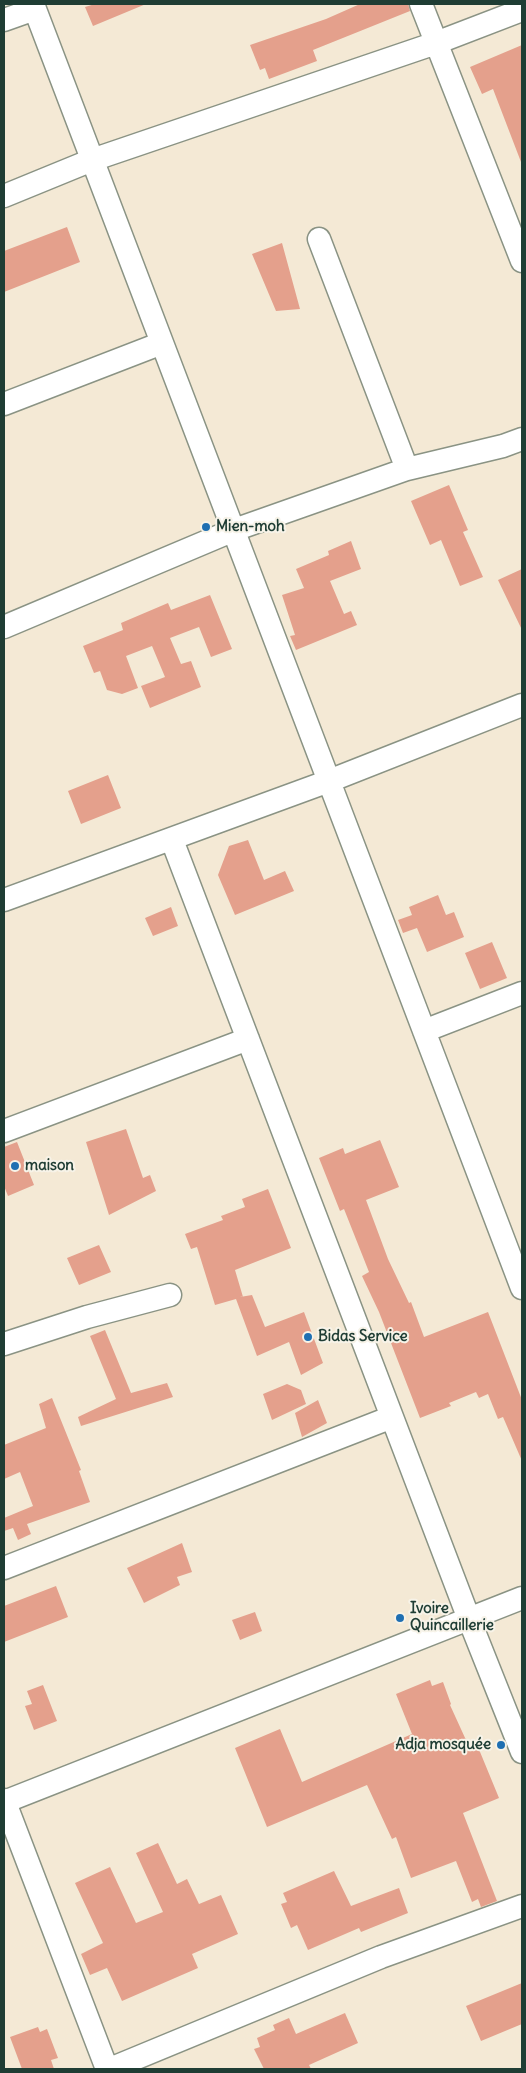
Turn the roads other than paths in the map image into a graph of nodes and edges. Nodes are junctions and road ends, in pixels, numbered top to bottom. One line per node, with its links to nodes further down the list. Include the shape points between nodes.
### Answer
1 (421, 4): 5 (street)
2 (34, 6): 4 (street); 6 (street)
3 (522, 10): 5 (street)
4 (4, 20)
5 (436, 43): 6 (street); 9 (street)
6 (92, 160): 7 (street); 10 (street)
7 (4, 196)
8 (319, 239): 13 (street)
9 (522, 261)
10 (162, 343): 11 (street); 14 (street)
11 (4, 404)
12 (522, 439): 13 (street)
13 (407, 470): 14 (street)
14 (234, 530): 15 (street); 17 (street)
15 (4, 627)
16 (522, 705): 17 (street)
17 (329, 781): 18 (street); 21 (street)
18 (172, 840): 19 (street); 22 (street)
19 (4, 900)
20 (522, 993): 21 (street)
21 (424, 1031): 24 (street)
22 (248, 1038): 23 (street); 27 (street)
23 (4, 1131)
24 (522, 1288)
25 (170, 1295): 26 (street)
26 (4, 1344)
27 (392, 1417): 28 (street); 30 (street)
28 (4, 1568)
29 (522, 1598): 30 (street)
30 (468, 1618): 31 (street); 32 (street)
31 (522, 1752)
32 (4, 1801): 34 (street)
33 (522, 1906): 34 (street, via 381,1956)
34 (109, 2069)

